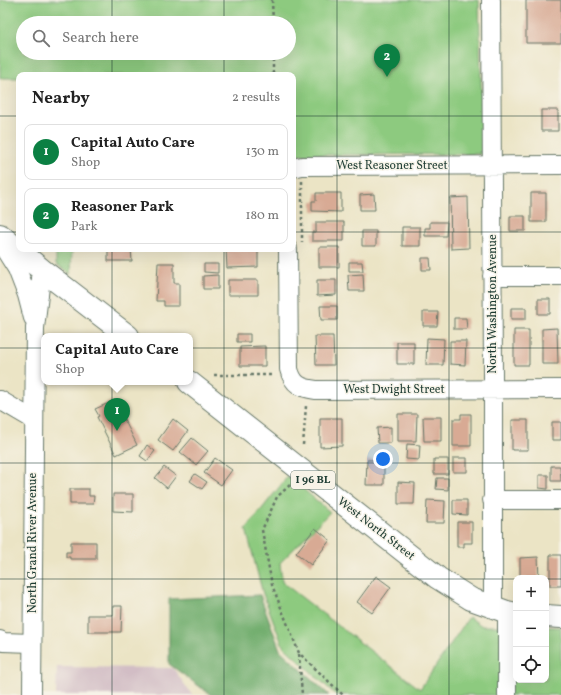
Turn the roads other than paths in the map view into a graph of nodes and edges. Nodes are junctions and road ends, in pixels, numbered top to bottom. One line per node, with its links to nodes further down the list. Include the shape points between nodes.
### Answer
1 (491, 0): 3 (street, North Washington Avenue)
2 (561, 165): 3 (street, West Reasoner Street)
3 (492, 166): 4 (street, West Reasoner Street); 11 (street, North Washington Avenue)
4 (297, 167)
5 (0, 235): 7 (main road)
6 (0, 242): 13 (street, via 17,268 28,295)
7 (16, 248)
8 (20, 252): 10 (main road)
9 (295, 252): 17 (street, West Dwight Street, via 289,369 296,384 316,390)
10 (42, 270): 13 (street, North Grand River Avenue); 14 (main road)
11 (492, 276): 12 (street); 17 (street, North Washington Avenue)
12 (561, 276)
13 (35, 328): 16 (street, North Grand River Avenue)
14 (124, 333)
15 (193, 385): 23 (main road, West North Street / I 96 BL, via 438,578 471,599)
16 (39, 386): 20 (street, North Grand River Avenue)
17 (493, 389): 18 (street, West Dwight Street); 21 (street, North Washington Avenue)
18 (561, 389)
19 (0, 400): 20 (street)
20 (34, 420): 27 (street, North Grand River Avenue)
21 (492, 500): 22 (street); 23 (street, North Washington Avenue)
22 (561, 500)
23 (505, 611): 29 (street, North Washington Avenue)
24 (549, 616): 25 (main road)
25 (561, 617)
26 (0, 640): 27 (street)
27 (32, 643): 28 (street, North Grand River Avenue)
28 (32, 695)
29 (507, 695)

